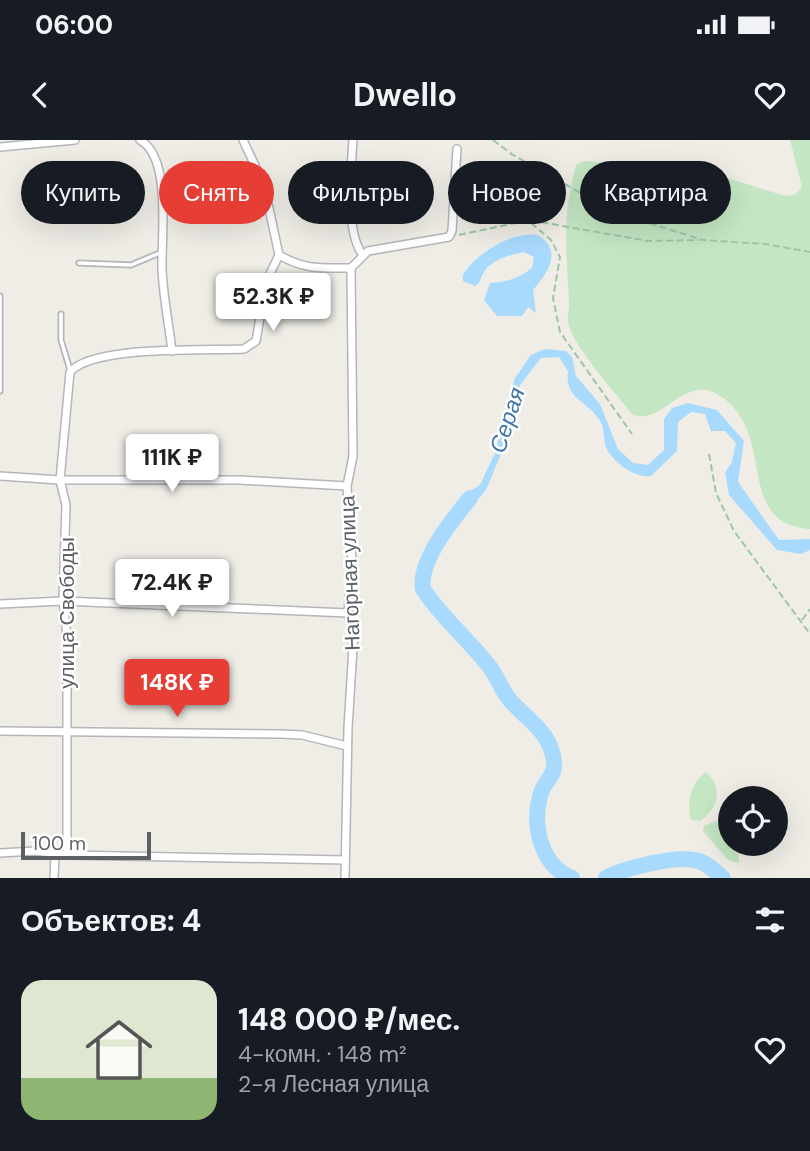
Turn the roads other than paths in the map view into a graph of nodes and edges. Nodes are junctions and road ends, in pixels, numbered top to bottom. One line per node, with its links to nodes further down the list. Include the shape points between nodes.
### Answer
1 (75, 140): 5 (street)
2 (140, 140): 7 (street, via 153,149 158,172)
3 (243, 140): 9 (street, via 264,185)
4 (353, 140): 8 (street, via 351,187 356,246)
5 (0, 147)
6 (457, 149): 8 (street, via 449,237)
7 (163, 252): 10 (lane, via 131,265); 14 (street)
8 (362, 254): 11 (street)
9 (279, 255): 11 (street, via 310,269); 14 (street, via 266,282 256,341 244,349)
10 (79, 263)
11 (351, 268): 19 (street, Нагорная улица, via 354,456)
12 (0, 296): 16 (lane)
13 (61, 314): 15 (lane, via 61,341)
14 (172, 351): 15 (street, via 149,350 79,363)
15 (71, 372): 18 (street, улица Свободы)
16 (0, 391)
17 (0, 477): 18 (street)
18 (60, 480): 19 (street); 20 (street, улица Свободы, via 66,505)
19 (347, 485): 22 (street, Нагорная улица, via 352,563)
20 (64, 601): 21 (street); 22 (street); 24 (street, улица Свободы)
21 (0, 604)
22 (348, 613): 25 (street, Нагорная улица, via 354,631)
23 (0, 730): 24 (street)
24 (68, 732): 25 (street, via 302,735); 28 (street, улица Свободы)
25 (347, 746): 29 (street, Нагорная улица)
26 (0, 853): 27 (street)
27 (55, 854): 28 (street); 30 (street)
28 (67, 855): 29 (street)
29 (345, 860): 31 (street, Нагорная улица)
30 (54, 878)
31 (345, 878)

